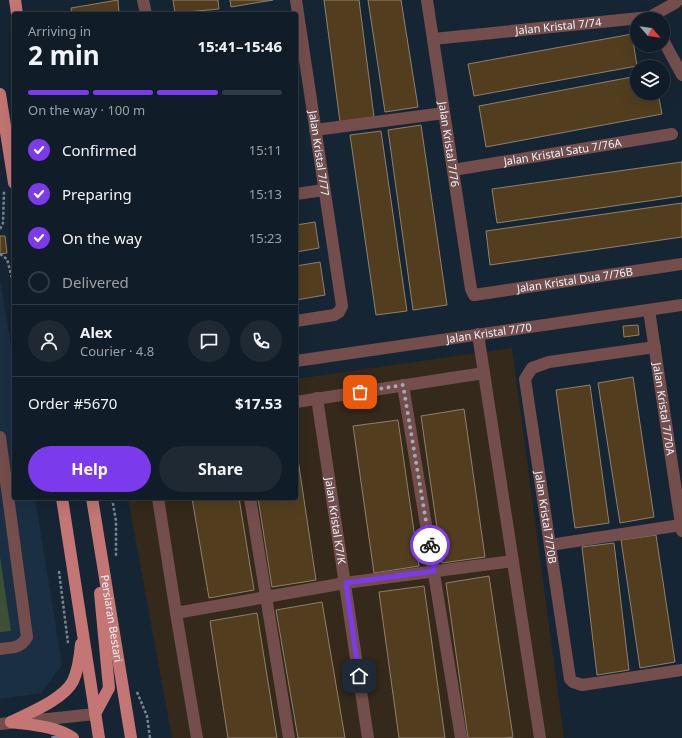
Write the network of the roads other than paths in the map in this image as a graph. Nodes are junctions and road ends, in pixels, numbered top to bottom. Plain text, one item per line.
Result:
1 (15, 0) edge
2 (144, 0) edge
3 (296, 0) edge
4 (427, 0) edge
5 (678, 0) edge
6 (17, 12) edge
7 (146, 12) edge
8 (298, 12) edge
9 (661, 12) edge
10 (298, 14) edge
11 (630, 20) edge
12 (433, 39) junction
13 (670, 52) edge
14 (682, 75) edge
15 (0, 94) edge
16 (444, 113) junction
17 (315, 130) junction
18 (672, 134) dead end
19 (453, 170) junction
20 (9, 184) edge
21 (324, 190) junction
22 (298, 194) edge
23 (682, 264) edge
24 (471, 289) joint
25 (682, 305) edge
26 (649, 310) junction
27 (298, 321) edge
28 (478, 334) junction
29 (655, 347) junction
30 (298, 361) edge
31 (484, 373) junction
32 (403, 385) junction
33 (317, 398) junction
34 (298, 402) edge
35 (0, 437) edge
36 (62, 500) edge
37 (92, 500) edge
38 (158, 500) edge
39 (250, 500) edge
40 (97, 528) junction
41 (682, 528) edge
42 (550, 545) junction
43 (513, 561) junction
44 (434, 571) junction
45 (346, 583) junction
46 (266, 597) junction
47 (176, 612) junction
48 (82, 629) junction
49 (0, 650) edge
50 (682, 670) edge
51 (95, 714) junction
52 (6, 723) edge
53 (73, 738) edge
54 (99, 738) edge
55 (131, 738) edge
56 (198, 738) edge
57 (290, 738) edge
58 (368, 738) edge
59 (461, 738) edge
60 (540, 738) edge

1 - 6 main road
2 - 7 street
3 - 8 street, Jalan Kristal 7/77
4 - 12 street, Jalan Kristal 7/76
5 - 9 street, Jalan Kristal 7/74
10 - 17 street, Jalan Kristal 7/77
11 - 12 street, Jalan Kristal 7/74
12 - 16 street, Jalan Kristal 7/76
13 - 14 street
15 - 20 main road
16 - 17 street
16 - 19 street, Jalan Kristal 7/76
17 - 21 street, Jalan Kristal 7/77
18 - 19 street, Jalan Kristal Satu 7/76A
19 - 24 street, Jalan Kristal 7/76
21 - 22 street
21 - 27 street, Jalan Kristal 7/77
23 - 24 street, Jalan Kristal Dua 7/76B
25 - 26 street, Jalan Kristal 7/70
26 - 28 street, Jalan Kristal 7/70
26 - 29 street, Jalan Kristal 7/70A
28 - 30 street, Jalan Kristal 7/70
28 - 31 street
29 - 41 street, Jalan Kristal 7/70A
29 - 42 street, Jalan Kristal 7/70B
31 - 32 street
31 - 43 street
32 - 33 street
32 - 44 street
33 - 34 street
33 - 45 street, Jalan Kristal K7/K
35 - 49 street
36 - 48 main road
37 - 40 main road, Persiaran Bestari
38 - 47 street
39 - 46 street
40 - 51 main road
40 - 55 main road, Persiaran Bestari
41 - 42 street
42 - 50 street, Jalan Kristal 7/70B
43 - 44 street
43 - 60 street
44 - 45 street
44 - 59 street
45 - 46 street
45 - 58 street, Jalan Kristal K7/K
46 - 47 street
46 - 57 street
47 - 56 street
48 - 51 main road
48 - 52 main road
51 - 52 street
51 - 54 main road
52 - 53 main road

